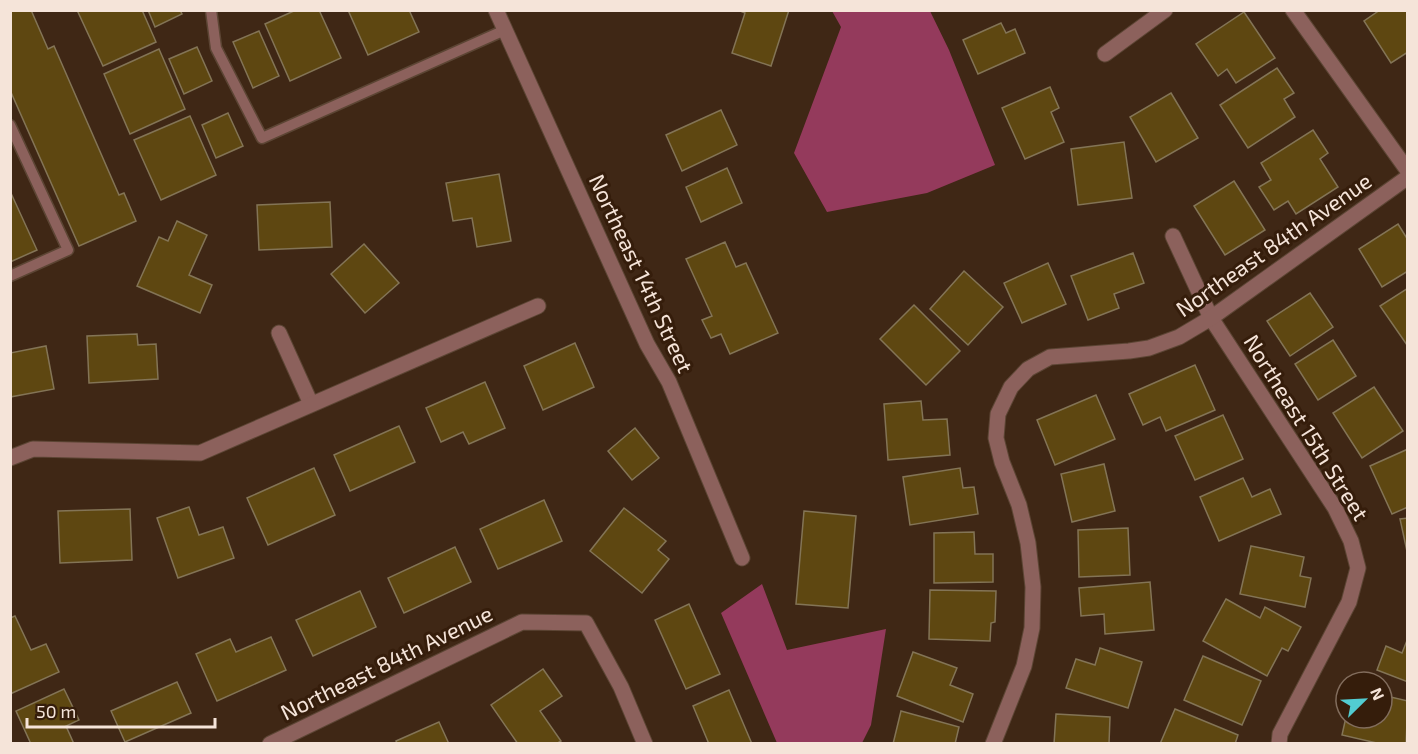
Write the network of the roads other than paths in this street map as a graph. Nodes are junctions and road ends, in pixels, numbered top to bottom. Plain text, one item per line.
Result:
1 (211, 10) edge
2 (496, 10) edge
3 (1165, 10) edge
4 (1293, 10) edge
5 (505, 30) junction
6 (1105, 54) dead end
7 (10, 125) edge
8 (1407, 171) edge
9 (1407, 177) edge
10 (1173, 236) dead end
11 (10, 276) edge
12 (538, 306) dead end
13 (1211, 318) junction
14 (279, 333) dead end
15 (311, 404) junction
16 (10, 458) edge
17 (742, 558) dead end
18 (300, 737) edge
19 (270, 744) edge
20 (645, 744) edge
21 (993, 744) edge
22 (1279, 744) edge

1 - 5 lane
2 - 5 street, Northeast 14th Street
3 - 6 street
4 - 8 street
5 - 17 street, Northeast 14th Street
7 - 11 lane
9 - 13 street, Northeast 84th Avenue
10 - 13 street, Northeast 15th Street
12 - 15 street
13 - 21 street, Northeast 84th Avenue
13 - 22 street, Northeast 15th Street
14 - 15 street
15 - 16 street
18 - 19 street, Northeast 84th Avenue
18 - 20 street, Northeast 84th Avenue

